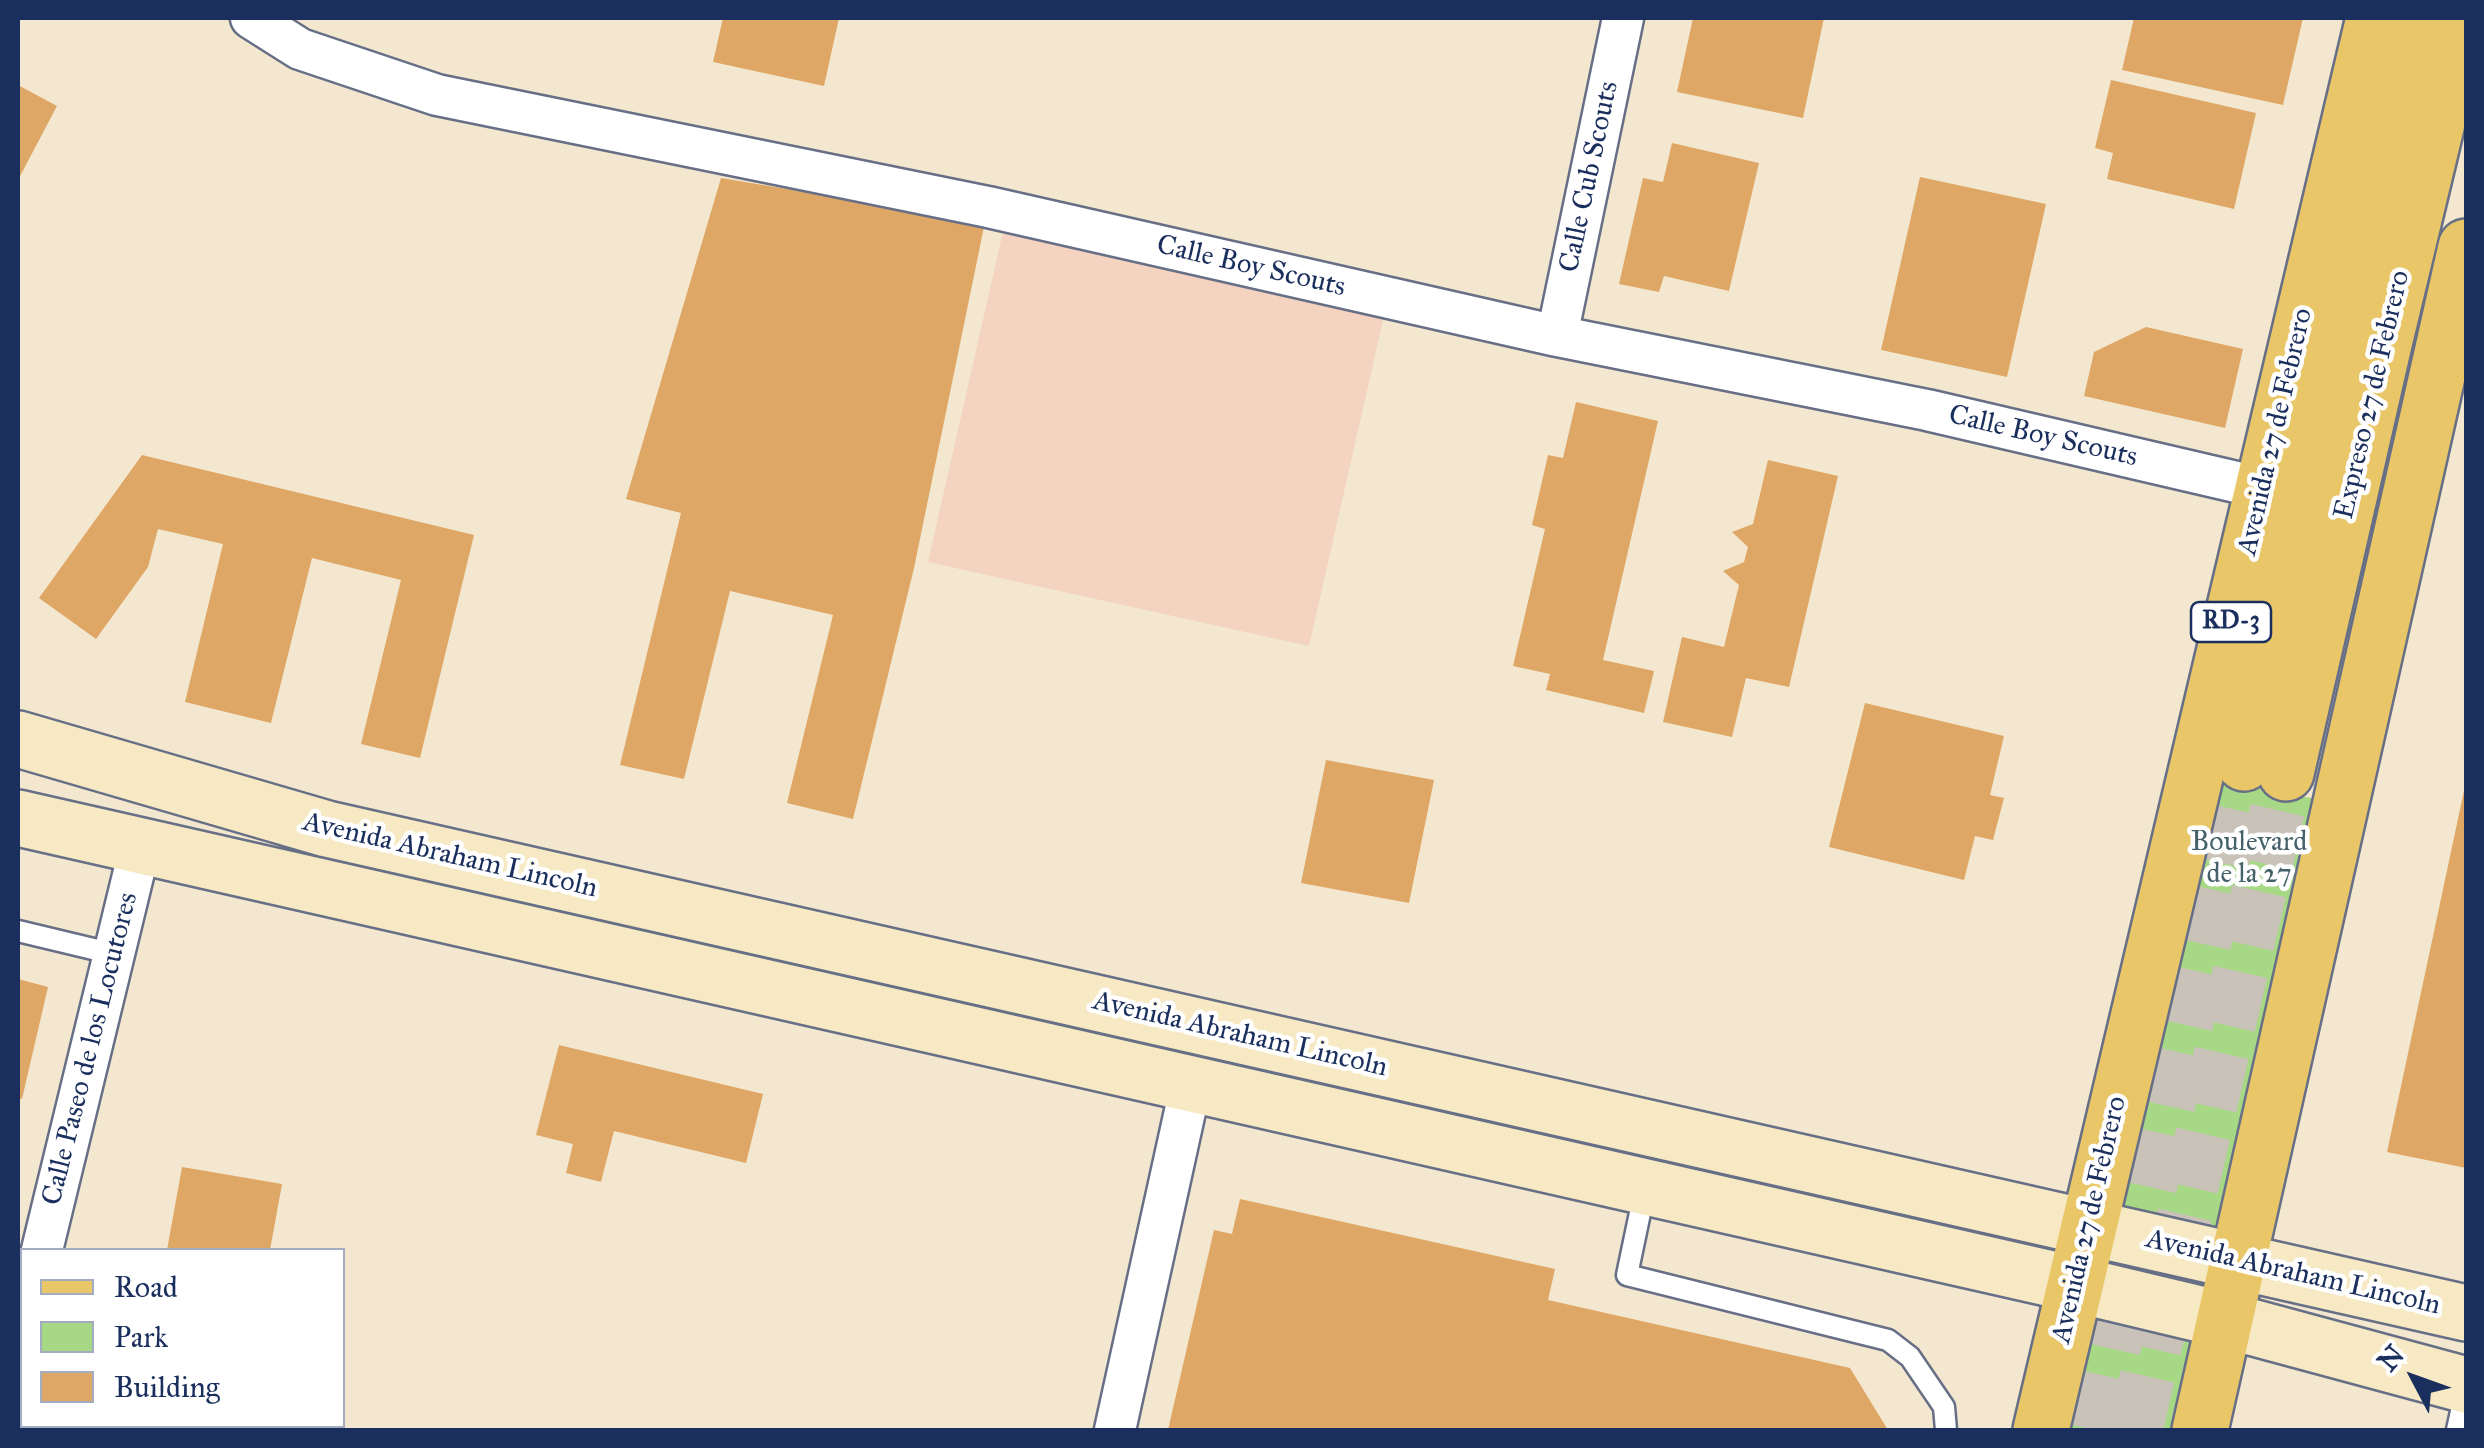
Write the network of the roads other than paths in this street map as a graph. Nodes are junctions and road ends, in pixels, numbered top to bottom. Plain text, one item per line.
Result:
1 (252, 18) edge
2 (1624, 18) edge
3 (2374, 18) edge
4 (2420, 18) edge
5 (2462, 18) edge
6 (2466, 247) edge
7 (1558, 336) junction
8 (2262, 488) junction
9 (22, 736) edge
10 (18, 818) edge
11 (140, 847) junction
12 (18, 931) edge
13 (114, 954) junction
14 (1191, 1084) junction
15 (1645, 1187) junction
16 (2089, 1226) junction
17 (42, 1248) edge
18 (2239, 1261) junction
19 (2074, 1284) junction
20 (2466, 1313) edge
21 (2225, 1320) junction
22 (2466, 1387) edge
23 (1115, 1430) edge
24 (1946, 1430) edge
25 (2041, 1430) edge
26 (2200, 1430) edge
27 (2457, 1430) edge

1 - 7 street, Calle Boy Scouts
2 - 7 street, Calle Cub Scouts
3 - 8 main road, Avenida 27 de Febrero / RD-3
4 - 5 main road, Expreso 27 de Febrero / RD-3
6 - 18 main road
7 - 8 street, Calle Boy Scouts
8 - 16 main road, Avenida 27 de Febrero / RD-3
9 - 16 main road, Avenida Abraham Lincoln
10 - 11 main road
11 - 13 street, Calle Paseo de los Locutores
11 - 14 main road
12 - 13 lane
13 - 17 street, Calle Paseo de los Locutores
14 - 15 main road
14 - 23 street
15 - 19 main road
15 - 24 lane
16 - 18 main road, Avenida Abraham Lincoln
16 - 19 main road, Avenida 27 de Febrero / RD-3
18 - 20 main road, Avenida Abraham Lincoln
18 - 21 main road
19 - 21 main road
19 - 25 main road, Avenida 27 de Febrero / RD-3
21 - 22 main road
21 - 26 main road
22 - 27 lane

